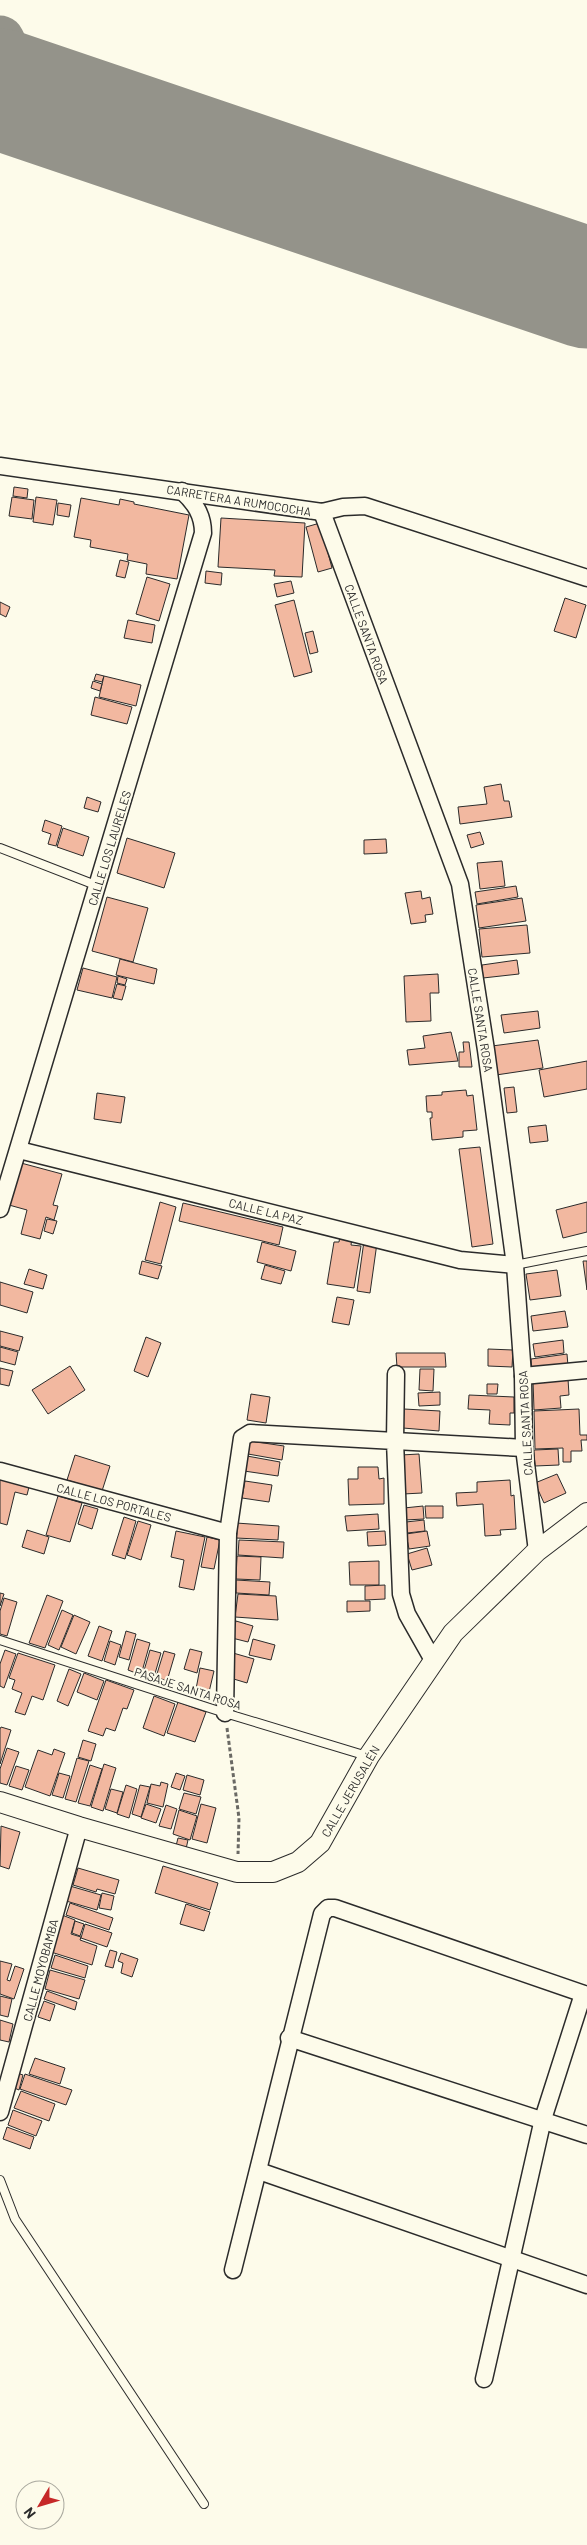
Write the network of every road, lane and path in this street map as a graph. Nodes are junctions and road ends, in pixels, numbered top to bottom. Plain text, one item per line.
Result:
1 (0, 466) edge
2 (182, 491) junction
3 (322, 512) junction
4 (587, 578) edge
5 (0, 848) edge
6 (98, 886) junction
7 (19, 1150) junction
8 (0, 1209) edge
9 (587, 1251) edge
10 (515, 1265) junction
11 (587, 1370) edge
12 (396, 1374) dead end
13 (523, 1376) junction
14 (394, 1441) junction
15 (524, 1448) junction
16 (0, 1471) edge
17 (587, 1513) edge
18 (228, 1533) junction
19 (537, 1551) junction
20 (0, 1640) edge
21 (433, 1660) junction
22 (225, 1713) junction
23 (369, 1756) junction
24 (0, 1802) edge
25 (79, 1827) junction
26 (237, 1872) junction
27 (586, 1994) edge
28 (290, 2038) junction
29 (0, 2112) edge
30 (0, 2116) edge
31 (543, 2119) junction
32 (587, 2135) edge
33 (258, 2170) junction
34 (0, 2180) edge
35 (511, 2258) junction
36 (233, 2270) dead end
37 (587, 2285) edge
38 (484, 2379) dead end
39 (204, 2504) dead end

1 - 2 street, CARRETERA A RUMOCOCHA
2 - 3 street, CARRETERA A RUMOCOCHA
2 - 6 street, CALLE LOS LAURELES
3 - 4 street, CARRETERA A RUMOCOCHA
3 - 10 street, CALLE SANTA ROSA
5 - 6 lane
6 - 7 street, CALLE LOS LAURELES
7 - 8 street, CALLE LOS LAURELES
7 - 10 street, CALLE LA PAZ
9 - 10 lane
10 - 13 street, CALLE SANTA ROSA
11 - 13 street
12 - 14 street
13 - 15 street, CALLE SANTA ROSA
14 - 15 street
14 - 18 street
14 - 21 street
15 - 19 street, CALLE SANTA ROSA
16 - 18 street, CALLE LOS PORTALES
17 - 19 street, CALLE JERUSALÉN
18 - 22 street
19 - 21 street, CALLE JERUSALÉN
20 - 22 lane, PASAJE SANTA ROSA
21 - 23 street, CALLE JERUSALÉN
22 - 23 lane, PASAJE SANTA ROSA
22 - 26 path
23 - 26 street, CALLE JERUSALÉN
24 - 25 street, CALLE JERUSALÉN
25 - 26 street, CALLE JERUSALÉN
25 - 29 street, CALLE MOYOBAMBA
27 - 28 street
27 - 31 street
28 - 31 street
28 - 33 street
29 - 30 lane
31 - 32 street
31 - 35 street
33 - 35 street
33 - 36 street
34 - 39 lane
35 - 37 street
35 - 38 street

